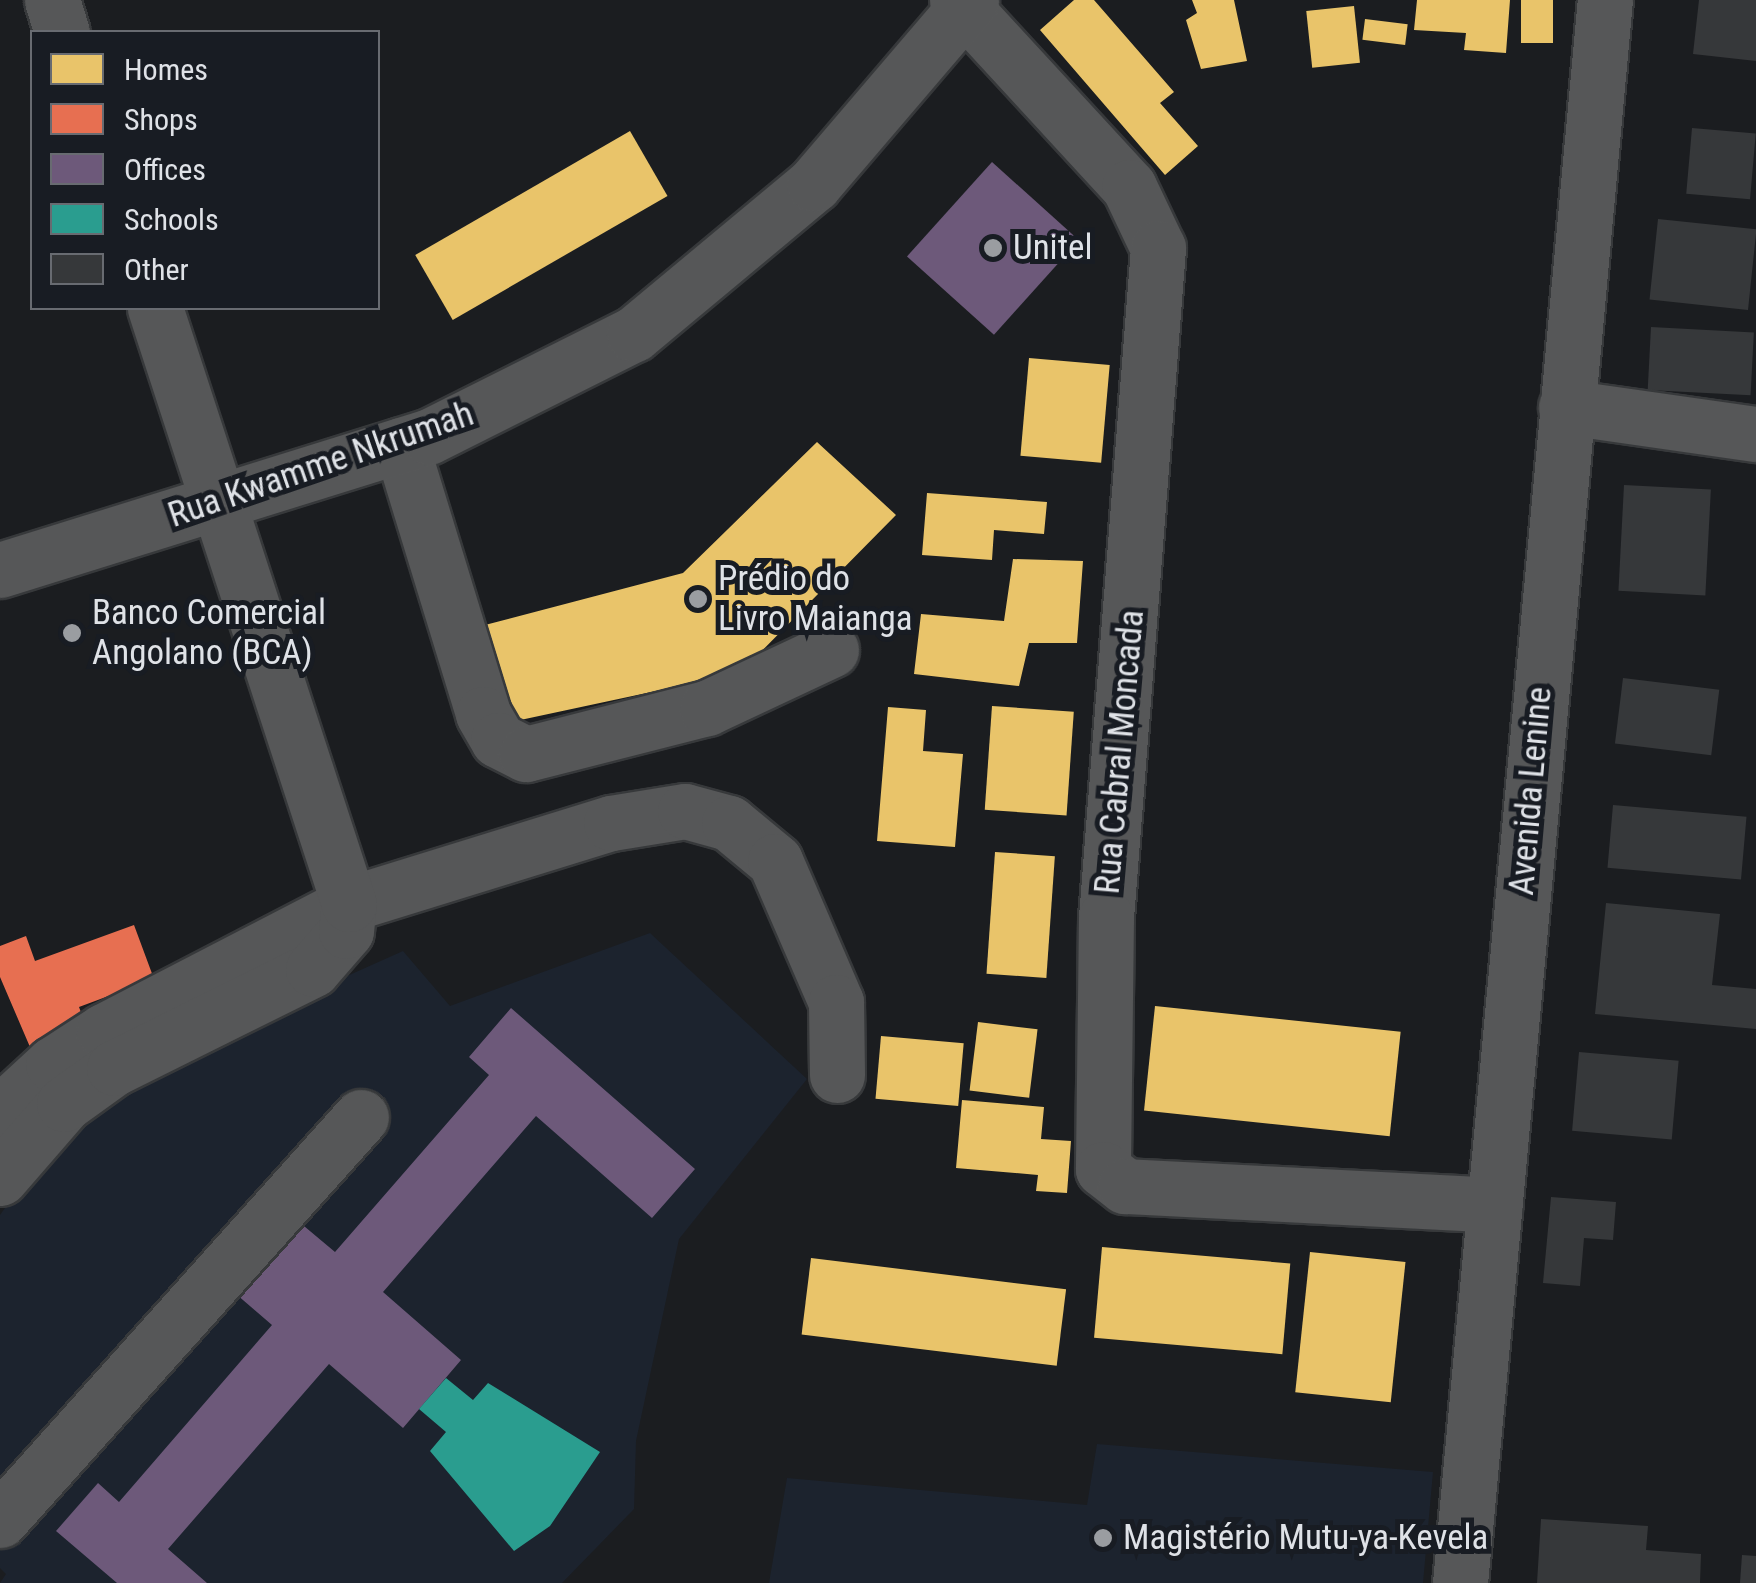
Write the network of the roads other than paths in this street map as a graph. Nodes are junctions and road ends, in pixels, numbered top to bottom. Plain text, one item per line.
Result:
1 (52, 0) edge
2 (1605, 0) edge
3 (963, 3) edge
4 (61, 30) edge
5 (156, 310) edge
6 (1566, 407) junction
7 (1756, 434) edge
8 (401, 445) junction
9 (219, 500) junction
10 (0, 570) edge
11 (831, 650) dead end
12 (349, 904) junction
13 (837, 1075) dead end
14 (0, 1113) edge
15 (361, 1117) dead end
16 (0, 1178) edge
17 (1495, 1205) junction
18 (0, 1520) edge
19 (1460, 1583) edge

1 - 4 street
2 - 6 street, Avenida Lenine
3 - 8 street, Rua Kwamme Nkrumah
3 - 17 street, Rua Cabral Moncada
5 - 9 street
6 - 7 street
6 - 17 street, Avenida Lenine
8 - 9 street, Rua Kwamme Nkrumah
8 - 11 street
9 - 10 street, Rua Kwamme Nkrumah
9 - 12 street
12 - 13 street
12 - 14 street
12 - 16 street
15 - 18 street
17 - 19 street, Avenida Lenine

